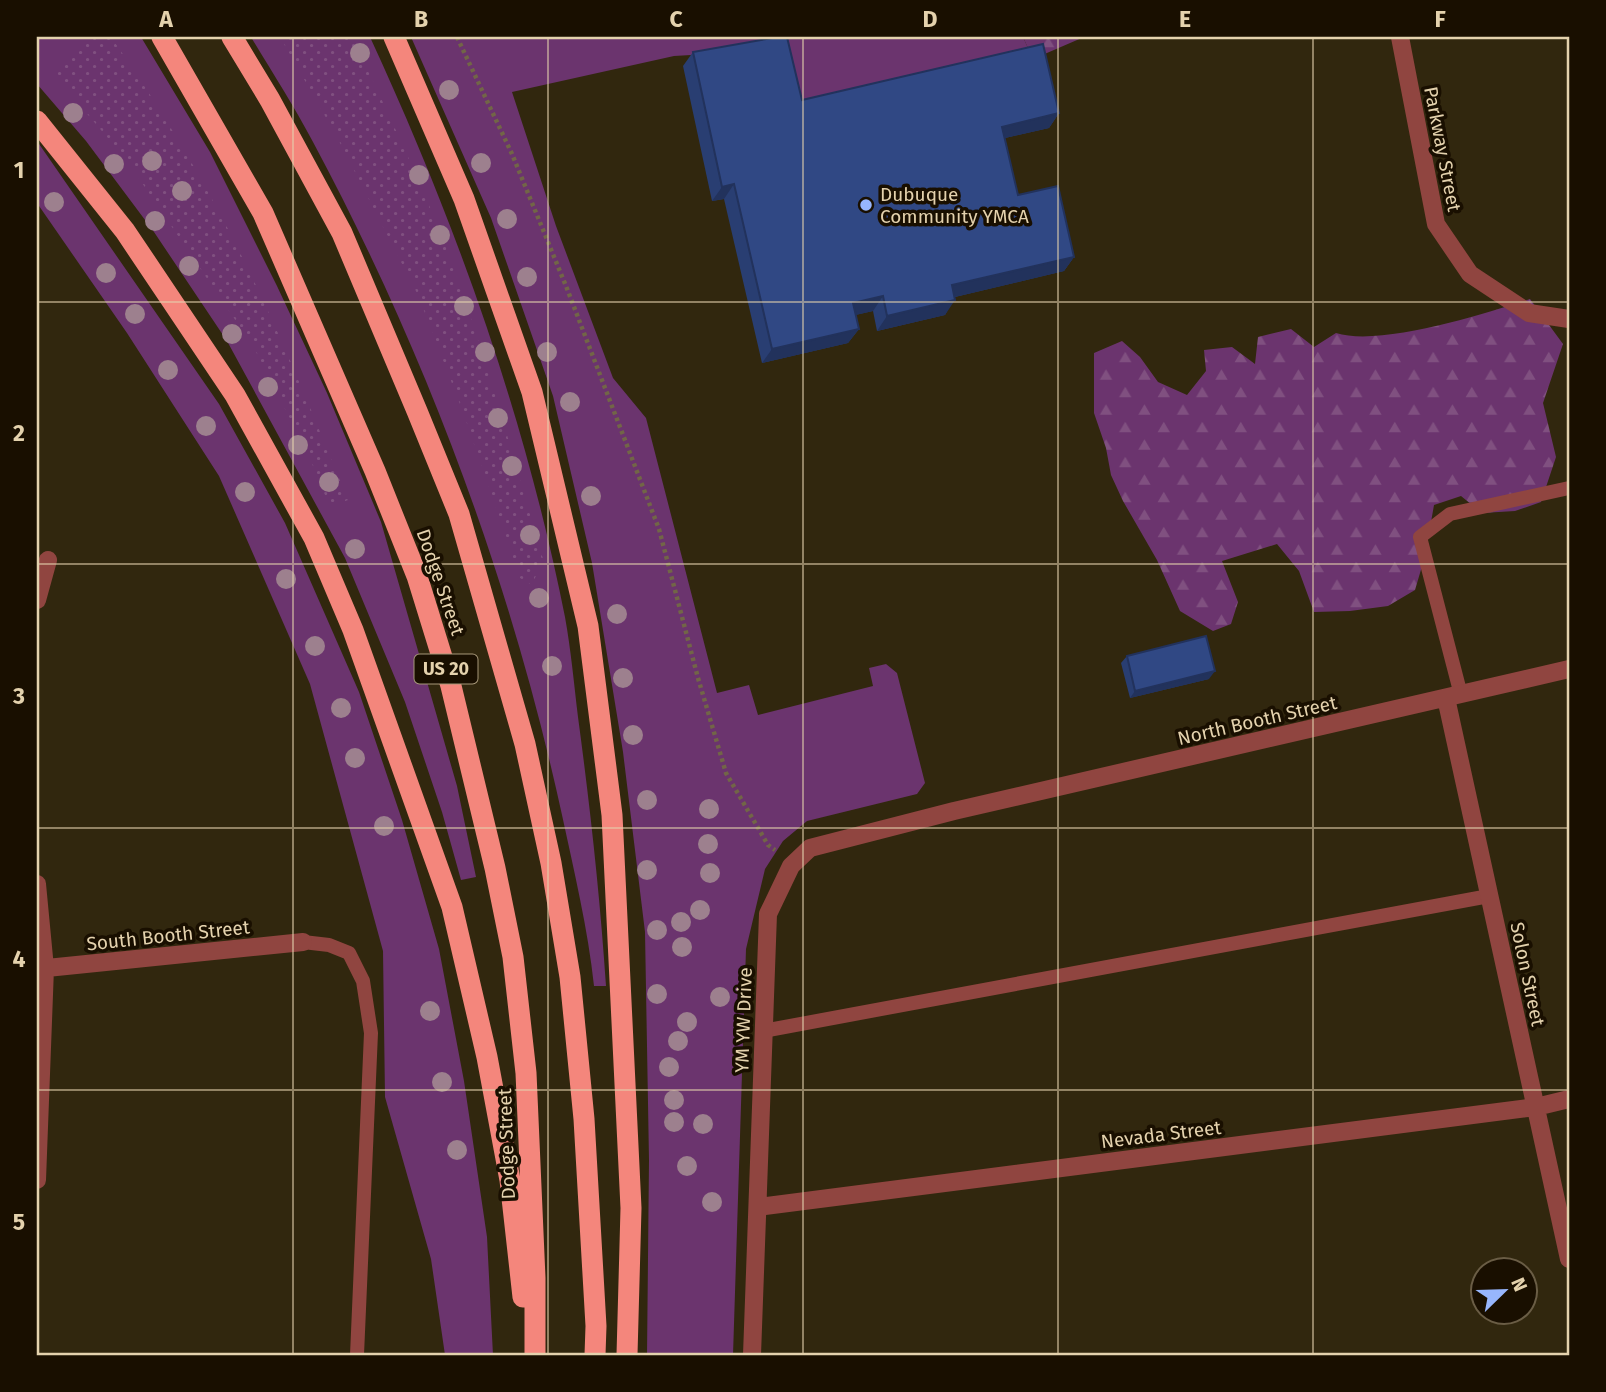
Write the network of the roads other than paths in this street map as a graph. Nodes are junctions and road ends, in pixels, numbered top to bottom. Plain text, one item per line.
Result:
1 (162, 37) edge
2 (232, 37) edge
3 (394, 37) edge
4 (1399, 37) edge
5 (37, 121) edge
6 (1569, 320) edge
7 (1569, 488) edge
8 (48, 560) dead end
9 (37, 600) edge
10 (1569, 669) edge
11 (1454, 696) junction
12 (954, 811) joint
13 (37, 884) edge
14 (1489, 896) junction
15 (303, 942) joint
16 (41, 969) edge
17 (763, 1031) junction
18 (1569, 1099) edge
19 (1536, 1107) junction
20 (37, 1180) edge
21 (758, 1207) junction
22 (1569, 1259) edge
23 (357, 1355) edge
24 (529, 1355) edge
25 (535, 1355) edge
26 (595, 1355) edge
27 (627, 1355) edge
28 (752, 1355) edge

1 - 25 highway, Dodge Street / US 20
2 - 26 highway, Dodge Street / US 20
3 - 27 highway
4 - 6 street, Parkway Street
5 - 24 highway
7 - 11 lane
8 - 9 street
10 - 11 street, North Booth Street
11 - 12 street, North Booth Street
11 - 14 street, Solon Street
12 - 17 street, YM YW Drive
13 - 16 street
14 - 17 lane
14 - 19 street, Solon Street
15 - 16 street, South Booth Street
15 - 23 lane
16 - 20 street
17 - 21 street, YM YW Drive
18 - 19 street, Nevada Street
19 - 21 street, Nevada Street
19 - 22 street, Solon Street
21 - 28 street, YM YW Drive

